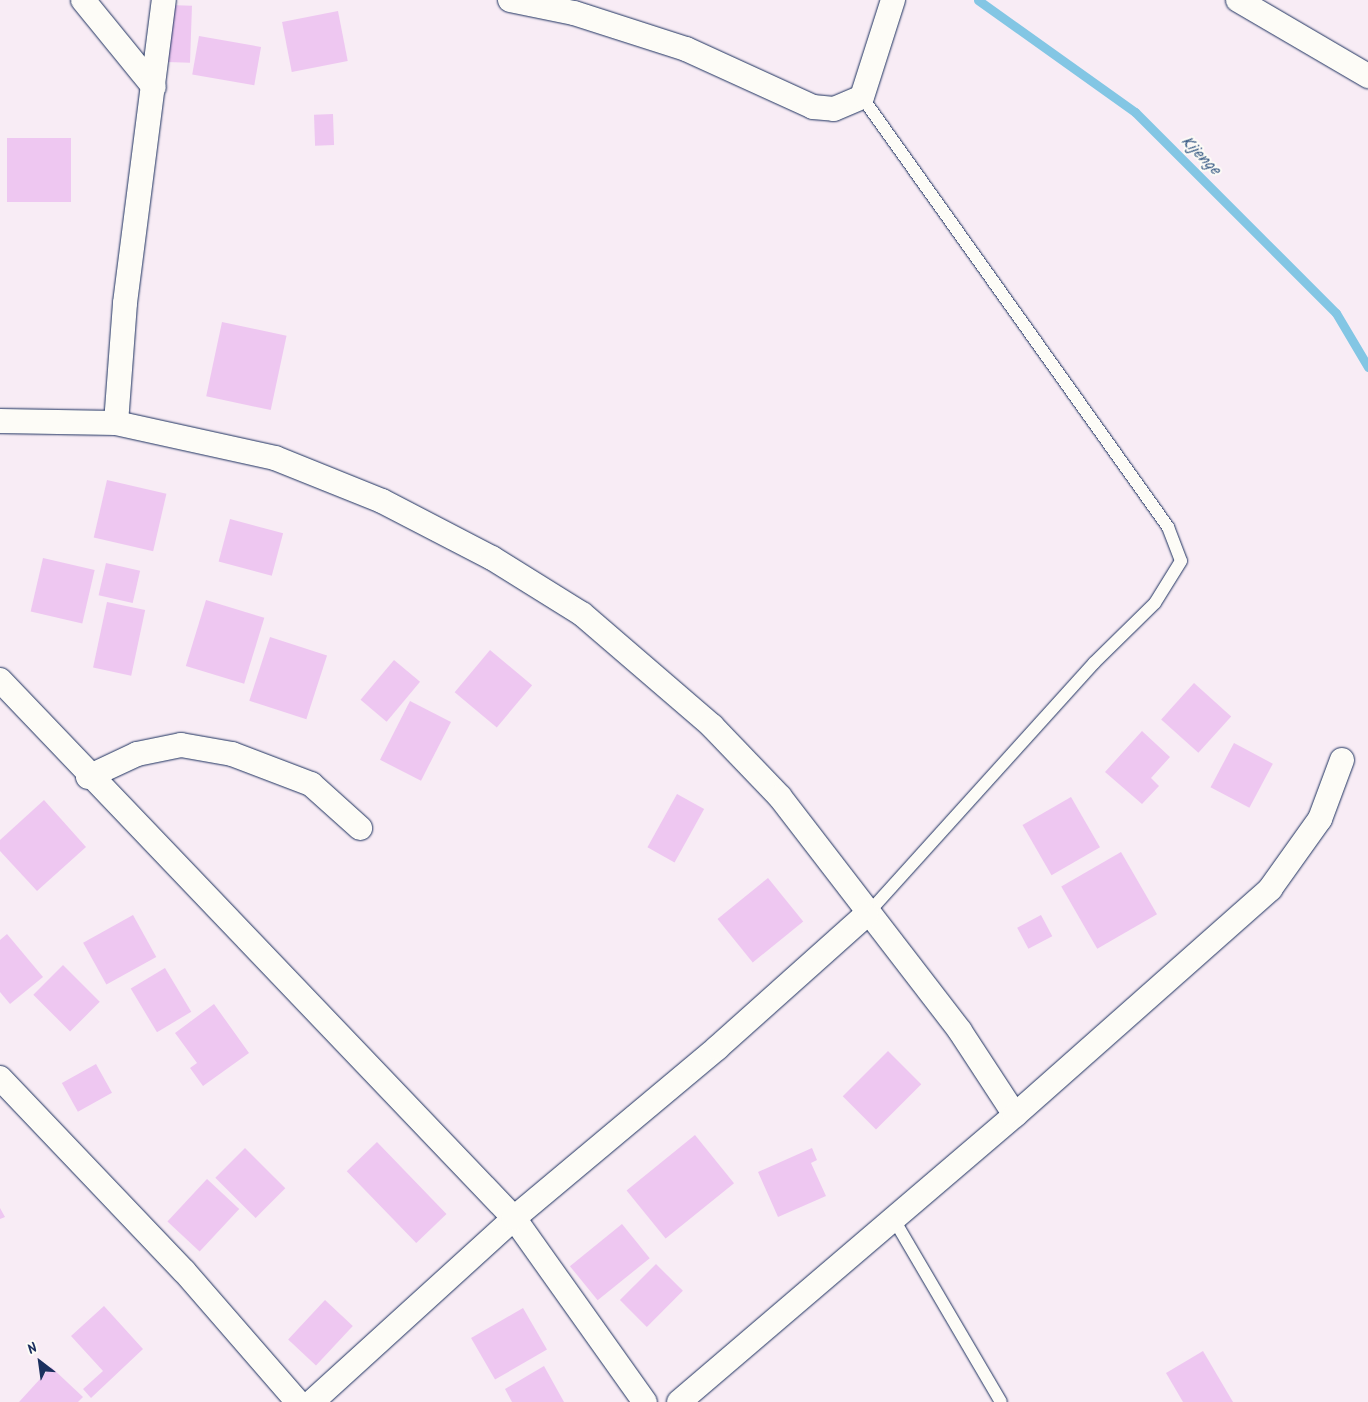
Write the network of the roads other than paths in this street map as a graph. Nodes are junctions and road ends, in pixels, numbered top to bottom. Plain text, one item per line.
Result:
1 (84, 0) edge
2 (164, 0) edge
3 (510, 0) edge
4 (893, 0) edge
5 (1238, 0) edge
6 (1368, 76) edge
7 (154, 87) junction
8 (862, 97) junction
9 (0, 421) edge
10 (116, 423) junction
11 (0, 680) edge
12 (1342, 760) dead end
13 (88, 777) junction
14 (360, 828) dead end
15 (866, 914) junction
16 (0, 1078) edge
17 (1015, 1115) junction
18 (514, 1218) junction
19 (893, 1218) junction
20 (298, 1402) edge
21 (312, 1402) edge
22 (645, 1402) edge
23 (679, 1402) edge
24 (1001, 1402) edge

1 - 7 street
2 - 7 street
3 - 8 street
4 - 8 street
5 - 6 street
7 - 10 street
8 - 15 lane
9 - 10 street
10 - 15 street
11 - 13 street
12 - 17 street
13 - 14 street
13 - 18 street
15 - 17 street
15 - 18 street
16 - 20 street
17 - 19 street
18 - 21 street
18 - 22 street
19 - 23 street
19 - 24 lane

